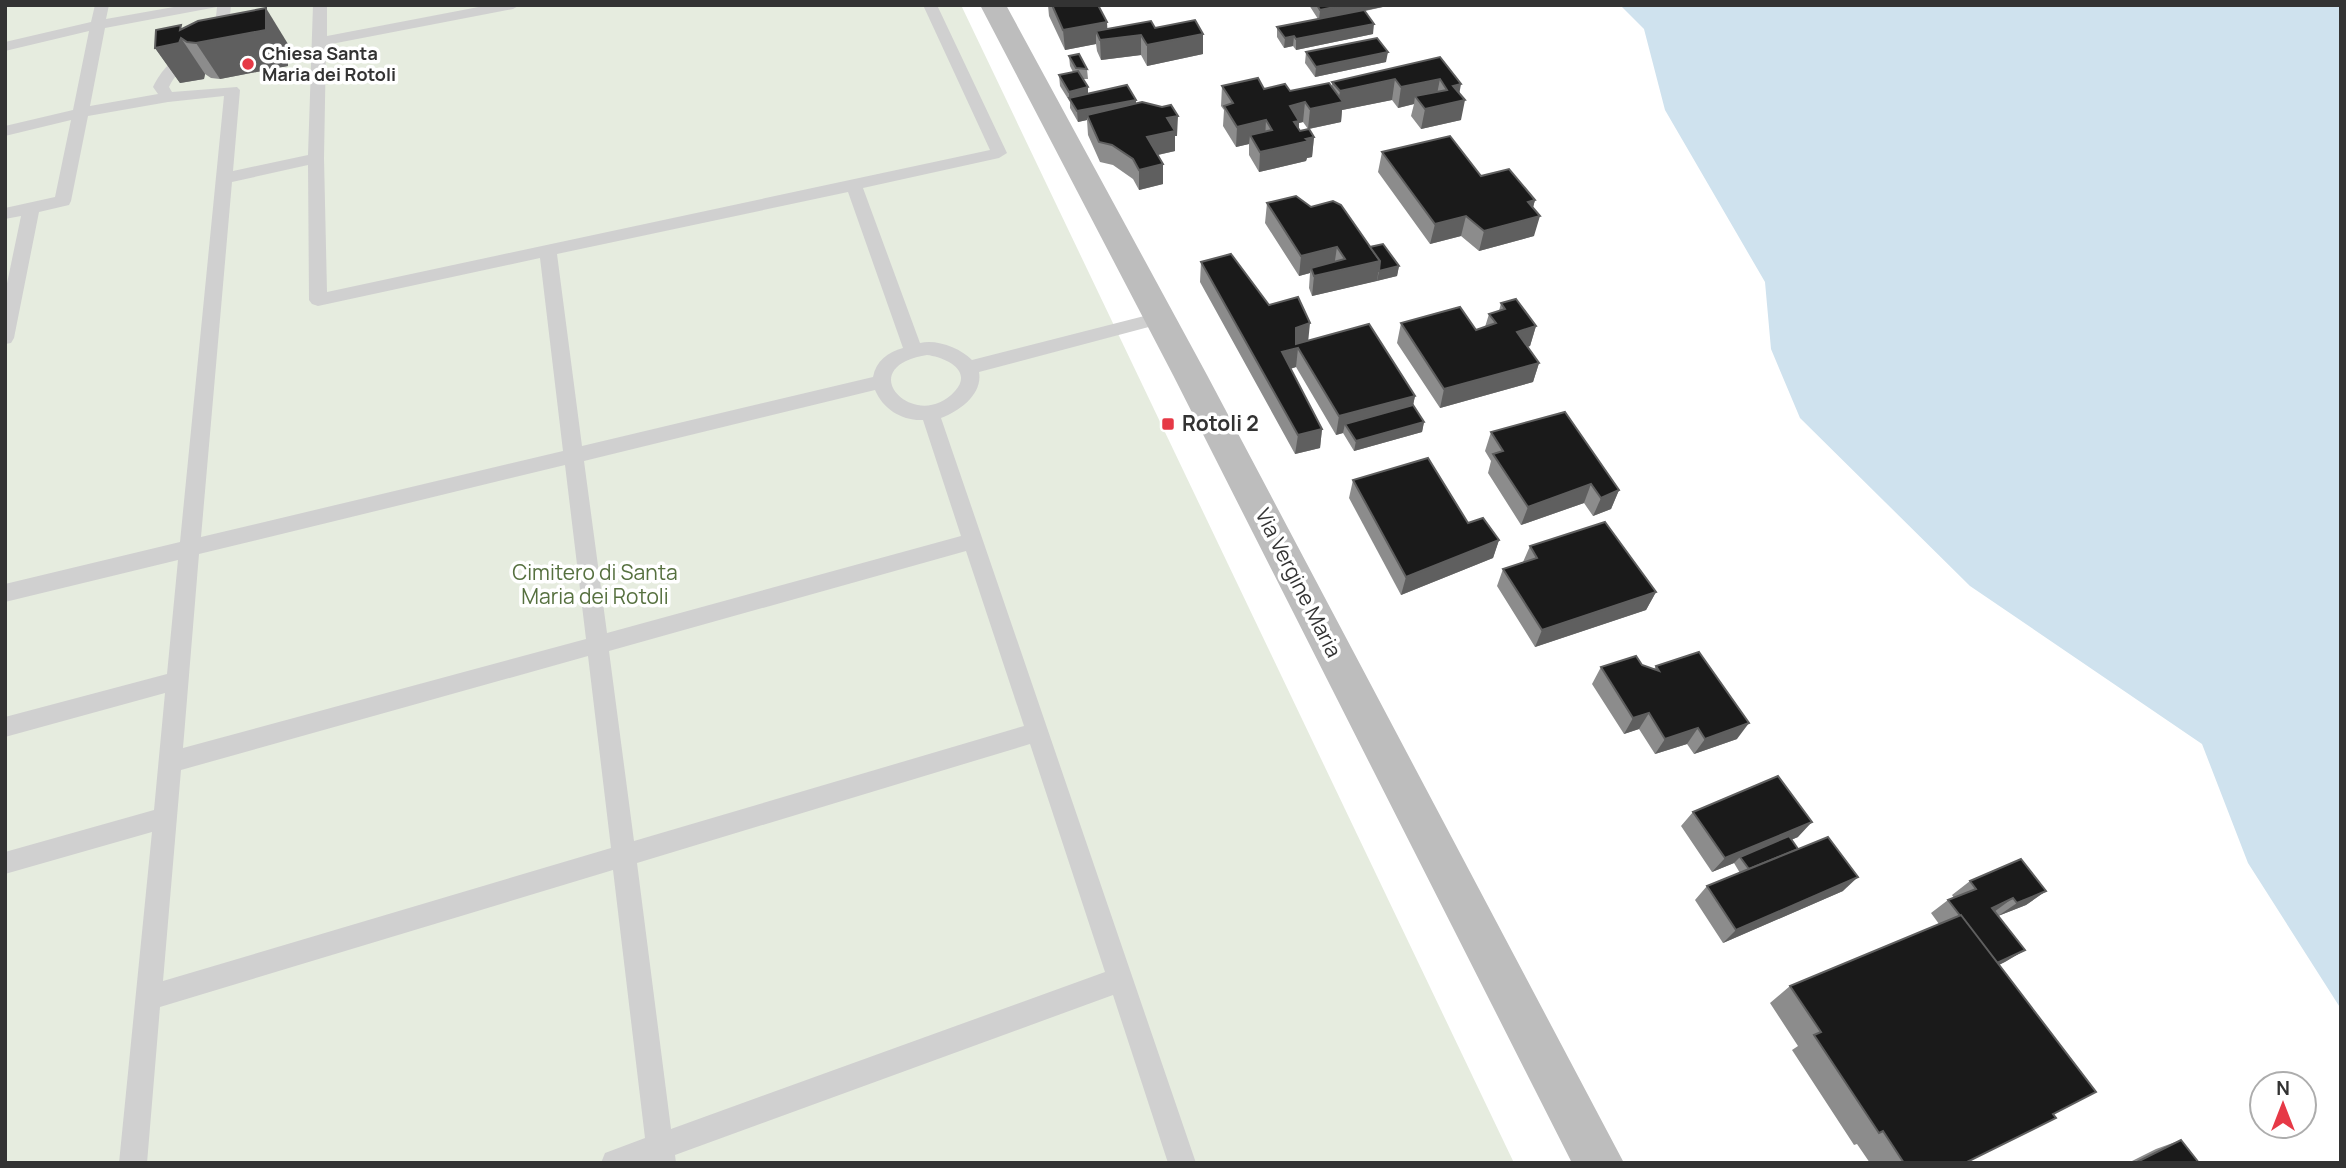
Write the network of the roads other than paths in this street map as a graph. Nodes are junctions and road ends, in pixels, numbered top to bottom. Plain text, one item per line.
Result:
1 (102, 5) edge
2 (211, 5) edge
3 (224, 5) edge
4 (320, 5) edge
5 (513, 5) edge
6 (930, 5) edge
7 (993, 5) edge
8 (98, 25) junction
9 (319, 42) junction
10 (5, 47) edge
11 (169, 97) junction
12 (80, 113) junction
13 (5, 131) edge
14 (316, 158) junction
15 (224, 178) junction
16 (853, 186) junction
17 (31, 208) junction
18 (5, 214) edge
19 (548, 251) junction
20 (1160, 318) junction
21 (5, 338) edge
22 (913, 350) junction
23 (968, 368) junction
24 (880, 382) junction
25 (930, 412) junction
26 (572, 456) junction
27 (973, 541) junction
28 (191, 547) junction
29 (5, 593) edge
30 (596, 645) junction
31 (179, 680) junction
32 (5, 727) edge
33 (1038, 732) junction
34 (171, 762) junction
35 (166, 817) junction
36 (623, 856) junction
37 (5, 863) edge
38 (1121, 979) junction
39 (149, 998) junction
40 (661, 1155) edge
41 (133, 1163) edge
42 (615, 1163) edge
43 (1182, 1163) edge
44 (1599, 1163) edge

1 - 8 lane
2 - 8 lane
3 - 11 lane
4 - 9 lane
5 - 9 lane
6 - 16 lane
7 - 20 main road, Via Vergine Maria
8 - 10 lane
8 - 12 lane
9 - 14 lane
11 - 12 lane
11 - 15 lane
12 - 13 lane
12 - 17 lane
14 - 15 lane
14 - 19 lane
15 - 28 lane
16 - 19 lane
16 - 22 lane
17 - 18 lane
17 - 21 lane
19 - 26 lane
20 - 23 lane
20 - 44 main road, Via Vergine Maria
22 - 23 lane
22 - 24 lane
23 - 25 lane
24 - 25 lane
24 - 26 lane
25 - 27 lane
26 - 28 lane
26 - 30 lane
27 - 30 lane
27 - 33 lane
28 - 29 lane
28 - 31 lane
30 - 34 lane
30 - 36 lane
31 - 32 lane
31 - 34 lane
33 - 36 lane
33 - 38 lane
34 - 35 lane
35 - 37 lane
35 - 39 lane
36 - 39 lane
36 - 40 lane
38 - 40 lane
38 - 43 lane
39 - 41 lane
40 - 42 lane

